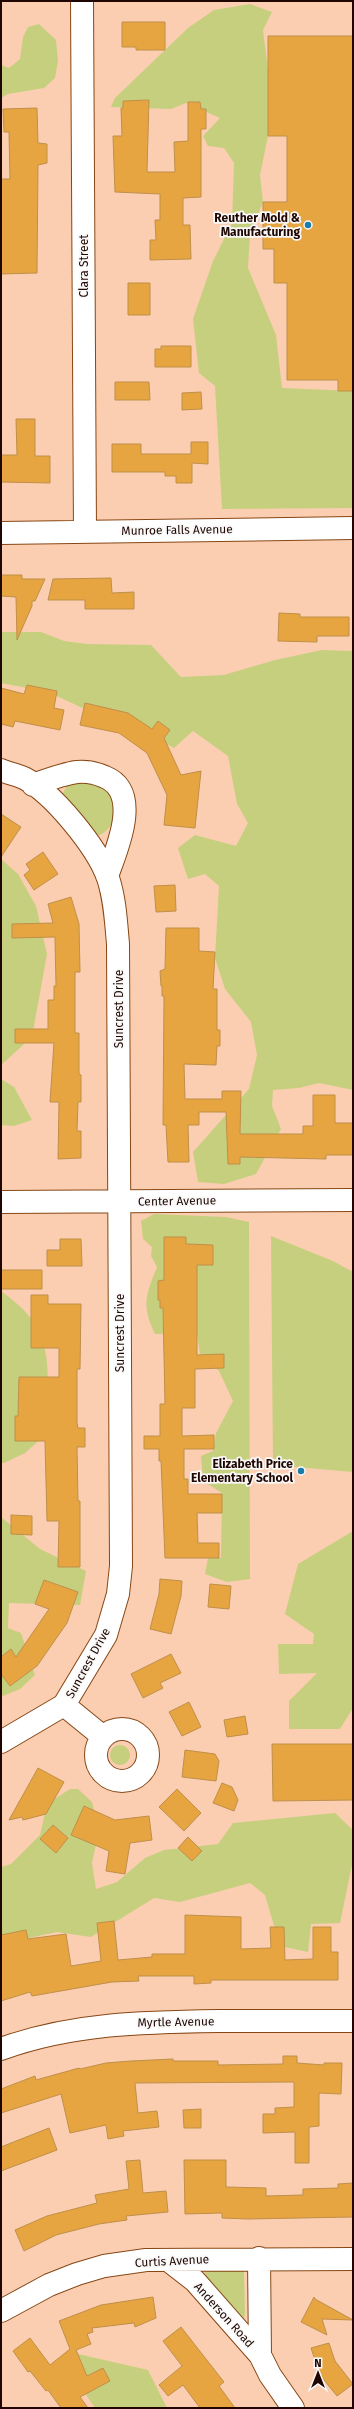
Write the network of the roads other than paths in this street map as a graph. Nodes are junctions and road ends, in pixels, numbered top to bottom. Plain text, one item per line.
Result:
1 (82, 1) edge
2 (353, 528) edge
3 (85, 532) junction
4 (1, 533) edge
5 (1, 770) edge
6 (33, 785) junction
7 (107, 876) junction
8 (353, 1200) edge
9 (1, 1202) edge
10 (120, 1202) junction
11 (64, 1705) junction
12 (102, 1736) dead end
13 (1, 1742) edge
14 (353, 2020) edge
15 (1, 2049) edge
16 (259, 2258) junction
17 (353, 2259) edge
18 (168, 2260) junction
19 (1, 2311) edge
20 (260, 2355) junction
21 (293, 2408) edge

1 - 3 street, Clara Street
2 - 3 street, Munroe Falls Avenue
3 - 4 street, Munroe Falls Avenue
5 - 6 street, Suncrest Drive
6 - 7 street, Suncrest Drive
6 - 7 street
7 - 10 street, Suncrest Drive
8 - 10 street, Center Avenue
9 - 10 street, Center Avenue
10 - 11 street, Suncrest Drive
11 - 12 street
11 - 13 street, Suncrest Drive
14 - 15 street, Myrtle Avenue
16 - 17 street, Curtis Avenue
16 - 18 street, Curtis Avenue
16 - 20 street, Anderson Road
18 - 19 street, Curtis Avenue
18 - 20 street, Anderson Road
20 - 21 street, Anderson Road

